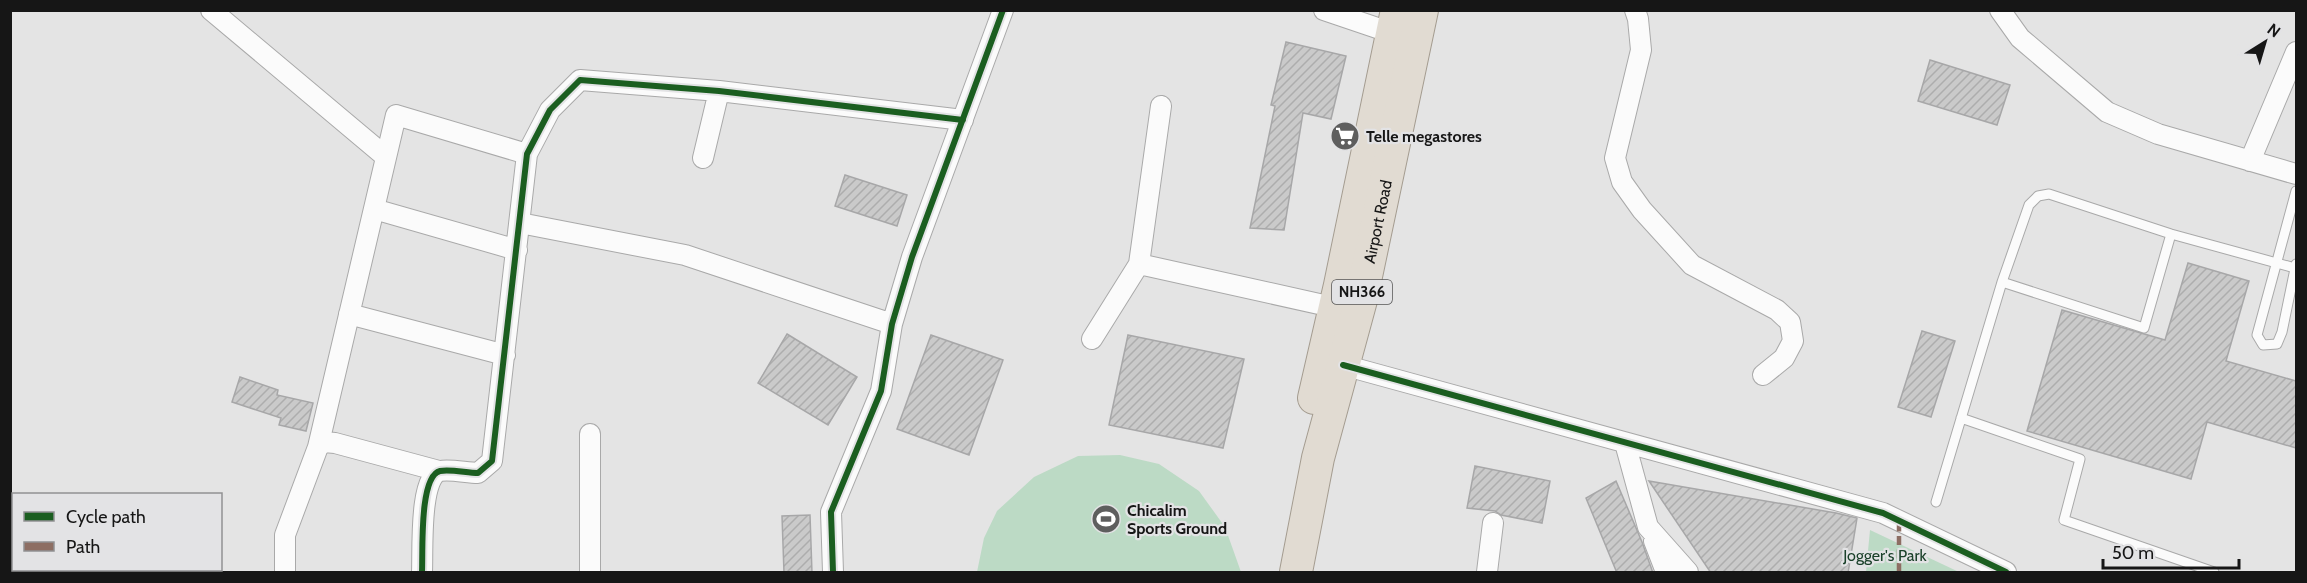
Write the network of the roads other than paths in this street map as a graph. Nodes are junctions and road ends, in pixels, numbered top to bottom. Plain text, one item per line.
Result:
1 (211, 10) edge
2 (1003, 10) edge
3 (1324, 10) edge
4 (1422, 10) edge
5 (1635, 10) edge
6 (2000, 10) edge
7 (1395, 22) edge
8 (2296, 52) edge
9 (719, 91) junction
10 (1161, 106) dead end
11 (963, 120) junction
12 (527, 154) junction
13 (386, 157) junction
14 (703, 158) dead end
15 (2250, 161) junction
16 (2296, 174) edge
17 (2296, 190) edge
18 (374, 209) junction
19 (520, 223) junction
20 (2171, 234) junction
21 (518, 250) junction
22 (2277, 263) junction
23 (1139, 264) junction
24 (2296, 266) edge
25 (2002, 282) junction
26 (1346, 310) junction
27 (349, 314) junction
28 (892, 324) junction
29 (1092, 339) dead end
30 (505, 355) junction
31 (1342, 365) junction
32 (1763, 375) dead end
33 (1961, 418) junction
34 (590, 434) dead end
35 (1625, 443) junction
36 (318, 447) junction
37 (439, 471) junction
38 (1936, 502) dead end
39 (1493, 523) dead end
40 (1648, 527) junction
41 (285, 573) edge
42 (422, 573) edge
43 (590, 573) edge
44 (833, 573) edge
45 (1278, 573) edge
46 (1296, 573) edge
47 (1487, 573) edge
48 (1666, 573) edge
49 (1688, 573) edge
50 (2006, 573) edge
51 (2214, 573) edge

1 - 13 street
2 - 11 street
3 - 7 street
4 - 26 highway, Airport Road / NH366
5 - 32 street
6 - 15 street
7 - 26 highway, Airport Road / NH366
8 - 15 street
9 - 11 street
9 - 12 street
9 - 14 street
10 - 23 street
11 - 28 street
12 - 13 street
12 - 19 street
13 - 18 street
15 - 16 street
17 - 22 lane
18 - 21 street
18 - 27 street
19 - 21 street
19 - 28 street
20 - 22 lane
20 - 25 lane
20 - 25 lane
21 - 30 street
22 - 24 lane
22 - 24 lane
23 - 26 street
23 - 29 street
25 - 33 lane
26 - 31 highway, Airport Road / NH366
26 - 45 highway, Airport Road / NH366
27 - 30 street
27 - 36 street
28 - 44 street
30 - 37 street
31 - 35 street
31 - 46 highway, Airport Road / NH366
33 - 38 lane
33 - 51 lane
34 - 43 street
35 - 40 street
35 - 50 street
36 - 37 street
36 - 41 street
37 - 42 street
39 - 47 street
40 - 48 street
40 - 49 street

